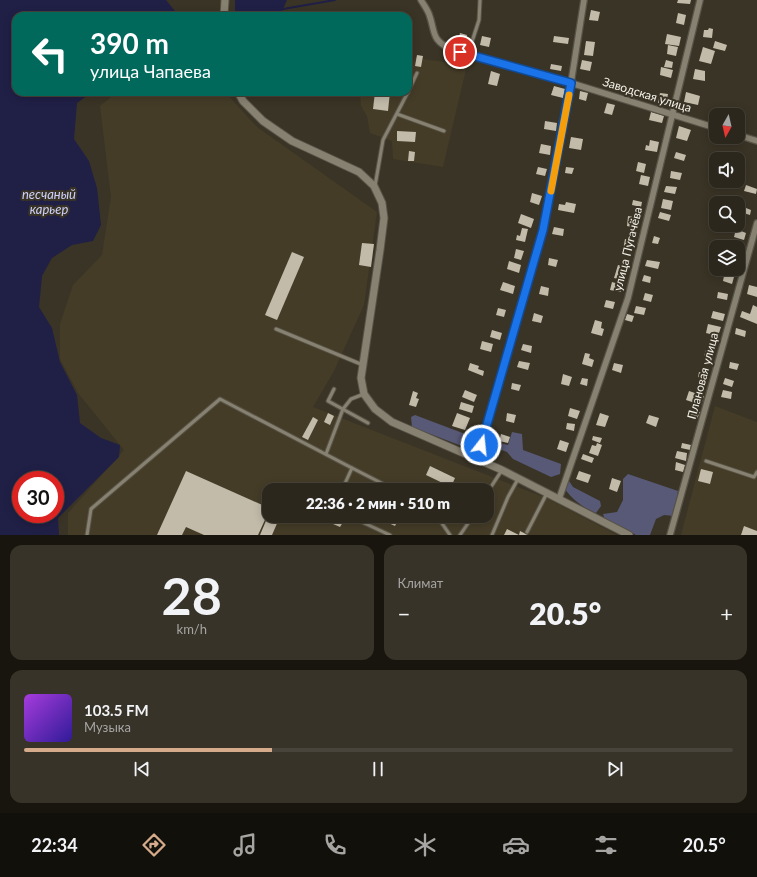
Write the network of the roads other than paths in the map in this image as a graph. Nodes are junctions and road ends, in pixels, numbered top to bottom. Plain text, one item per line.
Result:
1 (225, 0) edge
2 (421, 0) edge
3 (480, 0) edge
4 (584, 0) edge
5 (700, 0) edge
6 (224, 12) edge
7 (468, 54) junction
8 (417, 73) dead end
9 (571, 83) junction
10 (412, 84) edge
11 (240, 96) edge
12 (406, 96) edge
13 (397, 114) junction
14 (673, 115) junction
15 (709, 126) edge
16 (444, 131) dead end
17 (745, 137) edge
18 (757, 141) edge
19 (374, 186) junction
20 (757, 223) edge
21 (276, 329) dead end
22 (363, 365) junction
23 (334, 389) dead end
24 (364, 394) junction
25 (342, 409) junction
26 (368, 423) dead end
27 (326, 454) junction
28 (477, 460) junction
29 (706, 462) dead end
30 (352, 468) junction
31 (502, 470) junction
32 (757, 472) edge
33 (518, 479) junction
34 (345, 483) edge
35 (381, 483) edge
36 (494, 483) edge
37 (547, 493) junction
38 (559, 499) junction
39 (364, 523) edge
40 (442, 523) edge
41 (468, 523) edge
42 (527, 532) dead end
43 (87, 535) edge
44 (390, 535) edge
45 (450, 535) edge
46 (460, 535) edge
47 (492, 535) edge
48 (629, 535) edge
49 (670, 535) edge

1 - 6 street
2 - 7 street, Заводская улица
3 - 7 lane
4 - 9 street
5 - 14 street, улица Пугачёва
7 - 9 street, Заводская улица
8 - 10 lane
9 - 14 street, Заводская улица
9 - 28 street
11 - 19 street
12 - 13 lane
13 - 16 lane
13 - 19 lane
14 - 15 street, Заводская улица
14 - 38 street, улица Пугачёва
17 - 18 street
19 - 22 street
20 - 49 street, Плановая улица
21 - 22 lane
22 - 24 street
23 - 25 lane
24 - 25 lane
24 - 28 street
25 - 26 lane
25 - 27 lane
27 - 30 lane
27 - 43 lane
28 - 31 street
29 - 32 lane
30 - 34 lane
30 - 35 lane
31 - 33 street
31 - 36 lane
33 - 37 street
33 - 47 lane
37 - 38 street
37 - 42 lane
38 - 48 street
39 - 44 lane
40 - 45 lane
41 - 46 lane

